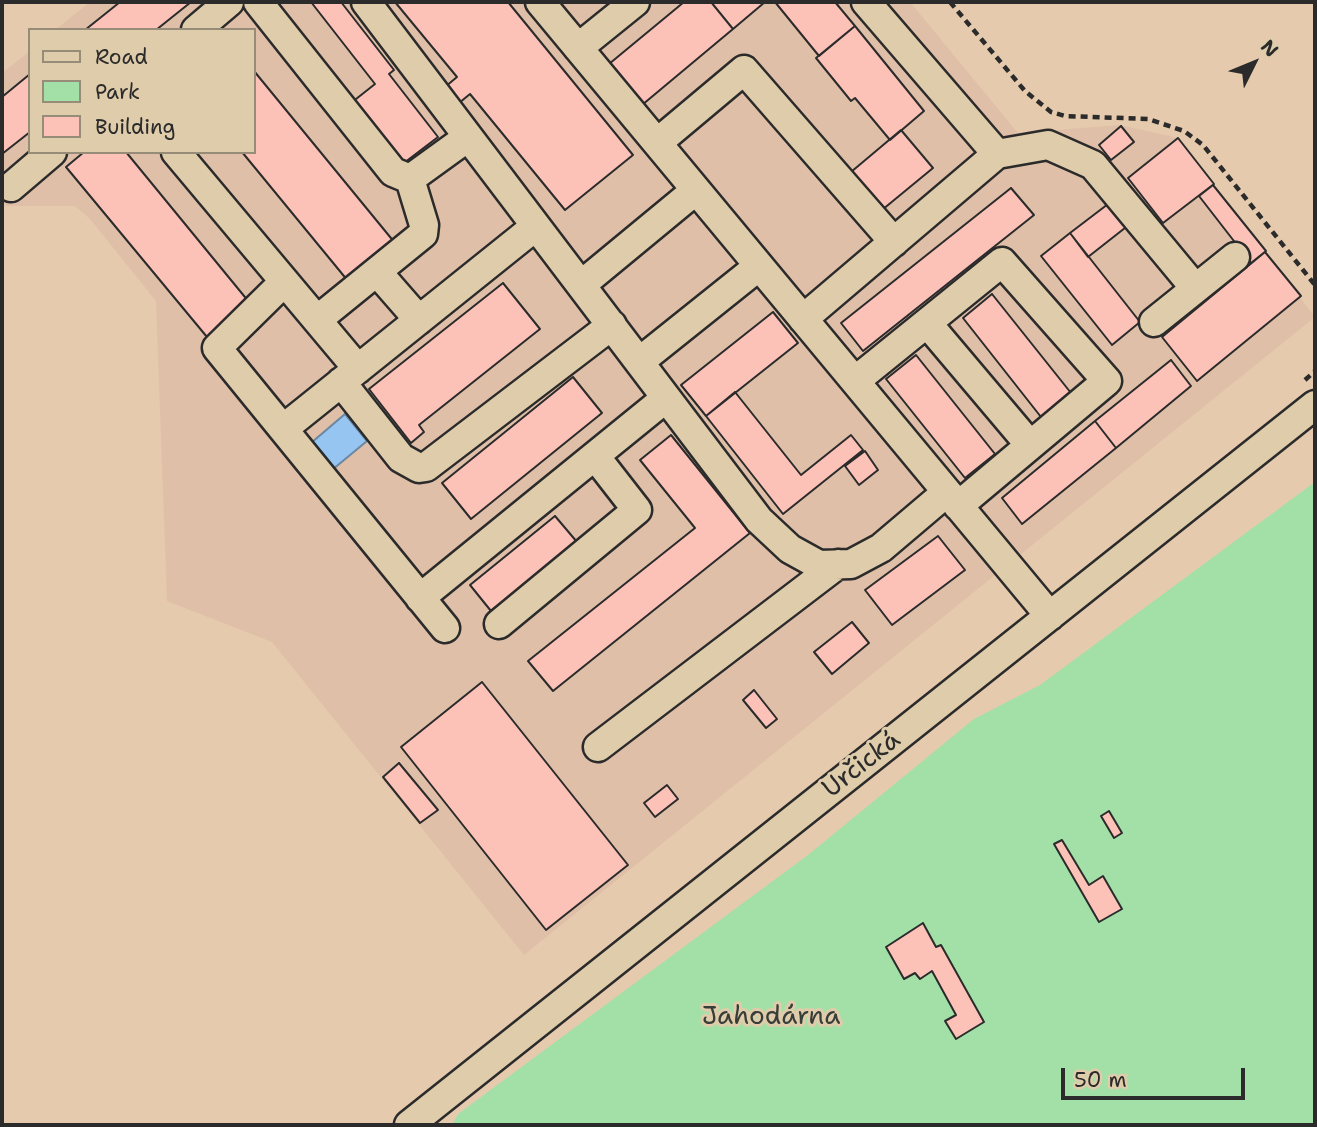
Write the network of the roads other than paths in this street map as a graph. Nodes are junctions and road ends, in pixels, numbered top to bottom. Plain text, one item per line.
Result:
1 (229, 2) edge
2 (258, 2) edge
3 (366, 2) edge
4 (540, 2) edge
5 (635, 2) edge
6 (866, 2) edge
7 (198, 28) edge
8 (578, 48) junction
9 (468, 136) junction
10 (657, 143) junction
11 (49, 154) edge
12 (178, 154) edge
13 (997, 154) junction
14 (410, 179) junction
15 (10, 187) dead end
16 (696, 190) junction
17 (536, 226) junction
18 (894, 242) junction
19 (1235, 257) dead end
20 (759, 266) junction
21 (378, 273) junction
22 (284, 282) junction
23 (581, 285) junction
24 (1195, 288) junction
25 (803, 319) junction
26 (317, 320) junction
27 (419, 320) junction
28 (1154, 321) dead end
29 (927, 323) junction
30 (612, 325) junction
31 (639, 362) junction
32 (349, 376) junction
33 (855, 381) junction
34 (666, 398) junction
35 (1315, 405) edge
36 (283, 429) junction
37 (1030, 445) junction
38 (595, 456) junction
39 (953, 499) junction
40 (838, 564) junction
41 (420, 598) junction
42 (1050, 616) junction
43 (499, 624) dead end
44 (445, 628) dead end
45 (597, 747) dead end
46 (409, 1125) edge

1 - 7 street
2 - 14 street
3 - 9 street
4 - 8 street
5 - 8 street
6 - 13 street
8 - 10 street
9 - 14 street
9 - 17 street
10 - 16 street
10 - 18 street
11 - 15 street
12 - 22 street
13 - 18 street
13 - 24 street
14 - 21 street
16 - 20 street
16 - 23 street
17 - 23 street
17 - 27 street
18 - 25 street
19 - 24 street
20 - 25 street
20 - 31 street
21 - 26 street
21 - 27 street
22 - 26 street
22 - 36 street
23 - 30 street
24 - 28 street
25 - 33 street
26 - 32 street
27 - 32 street
29 - 33 street
29 - 37 street
29 - 37 street
30 - 31 street
30 - 32 street
31 - 34 street
32 - 36 street
33 - 39 street
34 - 38 street
34 - 40 street
35 - 42 street, Určická
36 - 41 street
37 - 39 street
38 - 41 street
38 - 43 street
39 - 40 street
39 - 42 street
40 - 45 street
41 - 44 street
42 - 46 street, Určická

